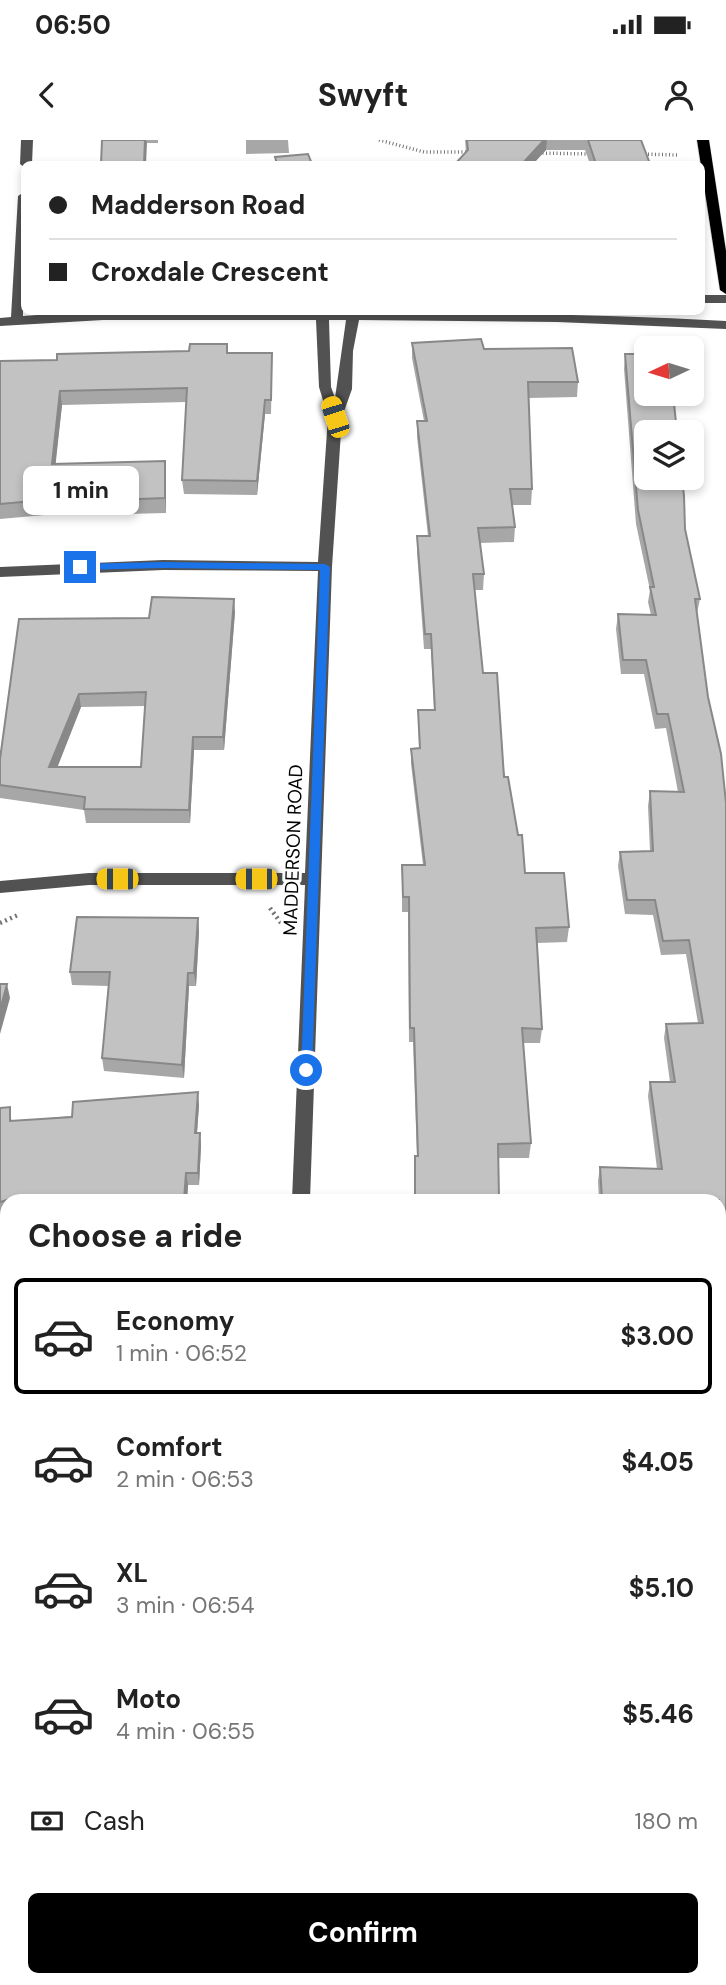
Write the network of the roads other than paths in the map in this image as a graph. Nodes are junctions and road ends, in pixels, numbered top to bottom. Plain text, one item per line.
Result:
1 (27, 140) edge
2 (703, 140) edge
3 (26, 161) edge
4 (21, 283) edge
5 (726, 290) edge
6 (705, 299) edge
7 (726, 299) edge
8 (0, 309) edge
9 (20, 312) edge
10 (322, 315) edge
11 (354, 315) edge
12 (409, 315) edge
13 (0, 322) edge
14 (726, 325) edge
15 (335, 417) junction
16 (325, 567) junction
17 (0, 572) edge
18 (312, 879) junction
19 (0, 887) edge
20 (301, 1194) edge

1 - 3 street
2 - 5 main road
4 - 9 street
6 - 7 street
8 - 9 street
9 - 13 street
10 - 15 street, MADDERSON ROAD
11 - 15 street, MADDERSON ROAD
12 - 14 street
15 - 16 street, MADDERSON ROAD
16 - 17 street
16 - 18 street, MADDERSON ROAD
18 - 19 street
18 - 20 street, MADDERSON ROAD

